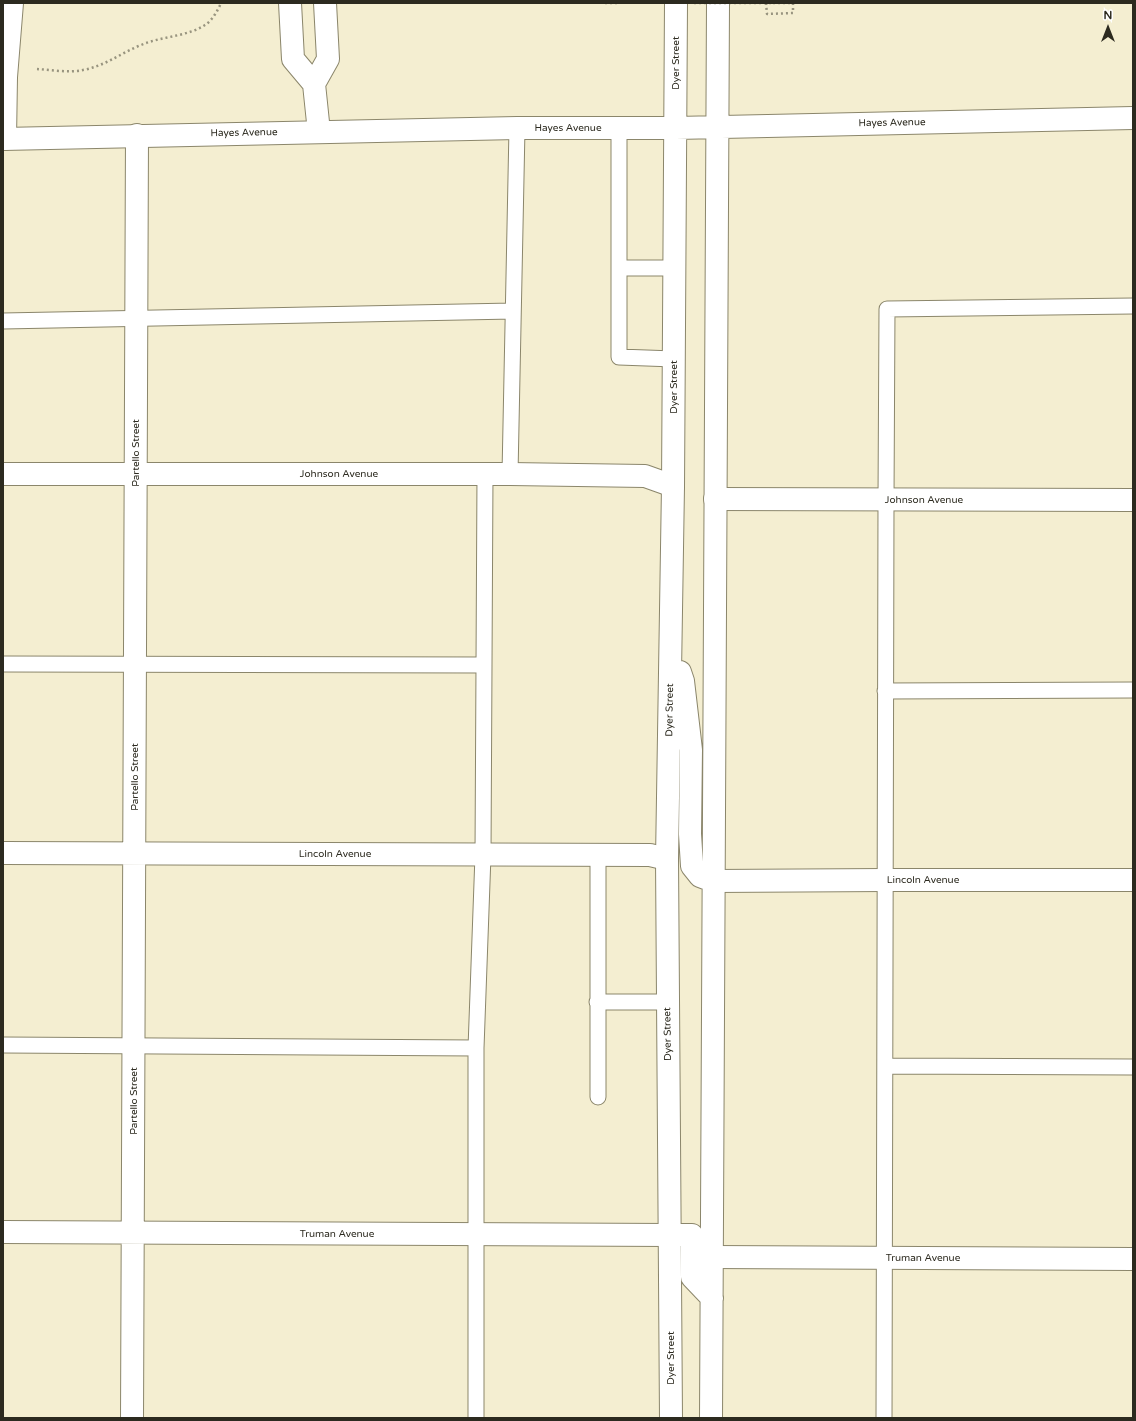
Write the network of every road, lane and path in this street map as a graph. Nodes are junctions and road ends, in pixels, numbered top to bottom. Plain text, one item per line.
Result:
1 (12, 3) edge
2 (221, 3) edge
3 (290, 3) edge
4 (325, 3) edge
5 (604, 3) edge
6 (617, 3) edge
7 (676, 3) edge
8 (694, 3) edge
9 (718, 3) edge
10 (766, 3) edge
11 (37, 69) dead end
12 (314, 84) junction
13 (1133, 118) edge
14 (718, 127) junction
15 (517, 128) junction
16 (619, 128) junction
17 (676, 128) junction
18 (319, 132) junction
19 (137, 135) junction
20 (4, 139) edge
21 (620, 268) junction
22 (675, 268) junction
23 (1133, 306) edge
24 (513, 311) junction
25 (136, 319) junction
26 (3, 321) edge
27 (674, 359) junction
28 (3, 474) edge
29 (136, 474) junction
30 (485, 474) junction
31 (510, 474) junction
32 (674, 486) junction
33 (715, 499) junction
34 (886, 499) junction
35 (1133, 500) edge
36 (671, 646) junction
37 (3, 664) edge
38 (135, 664) junction
39 (484, 665) junction
40 (1133, 690) edge
41 (885, 691) junction
42 (3, 853) edge
43 (134, 853) junction
44 (483, 855) junction
45 (598, 855) junction
46 (667, 859) junction
47 (886, 880) junction
48 (1133, 880) edge
49 (713, 881) junction
50 (598, 1002) junction
51 (668, 1002) junction
52 (3, 1045) edge
53 (134, 1046) junction
54 (476, 1048) junction
55 (885, 1066) junction
56 (1133, 1067) edge
57 (598, 1097) dead end
58 (3, 1232) edge
59 (133, 1233) junction
60 (476, 1234) junction
61 (670, 1235) junction
62 (712, 1257) junction
63 (884, 1258) junction
64 (1133, 1259) edge
65 (712, 1298) junction
66 (132, 1418) edge
67 (476, 1418) edge
68 (671, 1418) edge
69 (711, 1418) edge
70 (884, 1418) edge

1 - 20 street
2 - 11 path
3 - 12 street
4 - 12 street
5 - 6 path
7 - 17 street, Dyer Street
8 - 10 path, bridge
9 - 14 street
12 - 18 street
13 - 14 street, Hayes Avenue
14 - 17 street, Hayes Avenue
14 - 33 street
15 - 16 street, Hayes Avenue
15 - 18 street, Hayes Avenue
15 - 24 lane
16 - 17 street, Hayes Avenue
16 - 21 lane
17 - 22 street, Dyer Street
18 - 19 street, Hayes Avenue
19 - 20 street, Hayes Avenue
19 - 25 street, Partello Street
21 - 22 lane
21 - 27 lane
22 - 27 street, Dyer Street
23 - 34 lane
24 - 25 lane
24 - 31 lane
25 - 26 lane
25 - 29 street, Partello Street
27 - 32 street, Dyer Street
28 - 29 street, Johnson Avenue
29 - 30 street, Johnson Avenue
29 - 38 street, Partello Street
30 - 31 street, Johnson Avenue
30 - 39 lane
31 - 32 street, Johnson Avenue
32 - 36 street, Dyer Street
33 - 34 street, Johnson Avenue
33 - 49 street
34 - 35 street, Johnson Avenue
34 - 41 lane
36 - 46 street, Dyer Street
36 - 49 street
37 - 38 lane
38 - 39 lane
38 - 43 street, Partello Street
39 - 44 lane
40 - 41 lane
41 - 47 lane
42 - 43 street, Lincoln Avenue
43 - 44 street, Lincoln Avenue
43 - 53 street, Partello Street
44 - 45 street, Lincoln Avenue
44 - 54 lane
45 - 46 street, Lincoln Avenue
45 - 50 lane
46 - 51 street, Dyer Street
47 - 48 street, Lincoln Avenue
47 - 49 street, Lincoln Avenue
47 - 55 lane
49 - 62 street
50 - 51 lane
50 - 57 lane
51 - 61 street, Dyer Street
52 - 53 lane
53 - 54 lane
53 - 59 street, Partello Street
54 - 60 lane
55 - 56 lane
55 - 63 lane
58 - 59 street, Truman Avenue
59 - 60 street, Truman Avenue
59 - 66 street, Partello Street
60 - 61 street, Truman Avenue
60 - 67 lane
61 - 65 street, Truman Avenue
61 - 68 street, Dyer Street
62 - 63 street, Truman Avenue
62 - 65 street
63 - 64 street, Truman Avenue
63 - 70 lane
65 - 69 street

